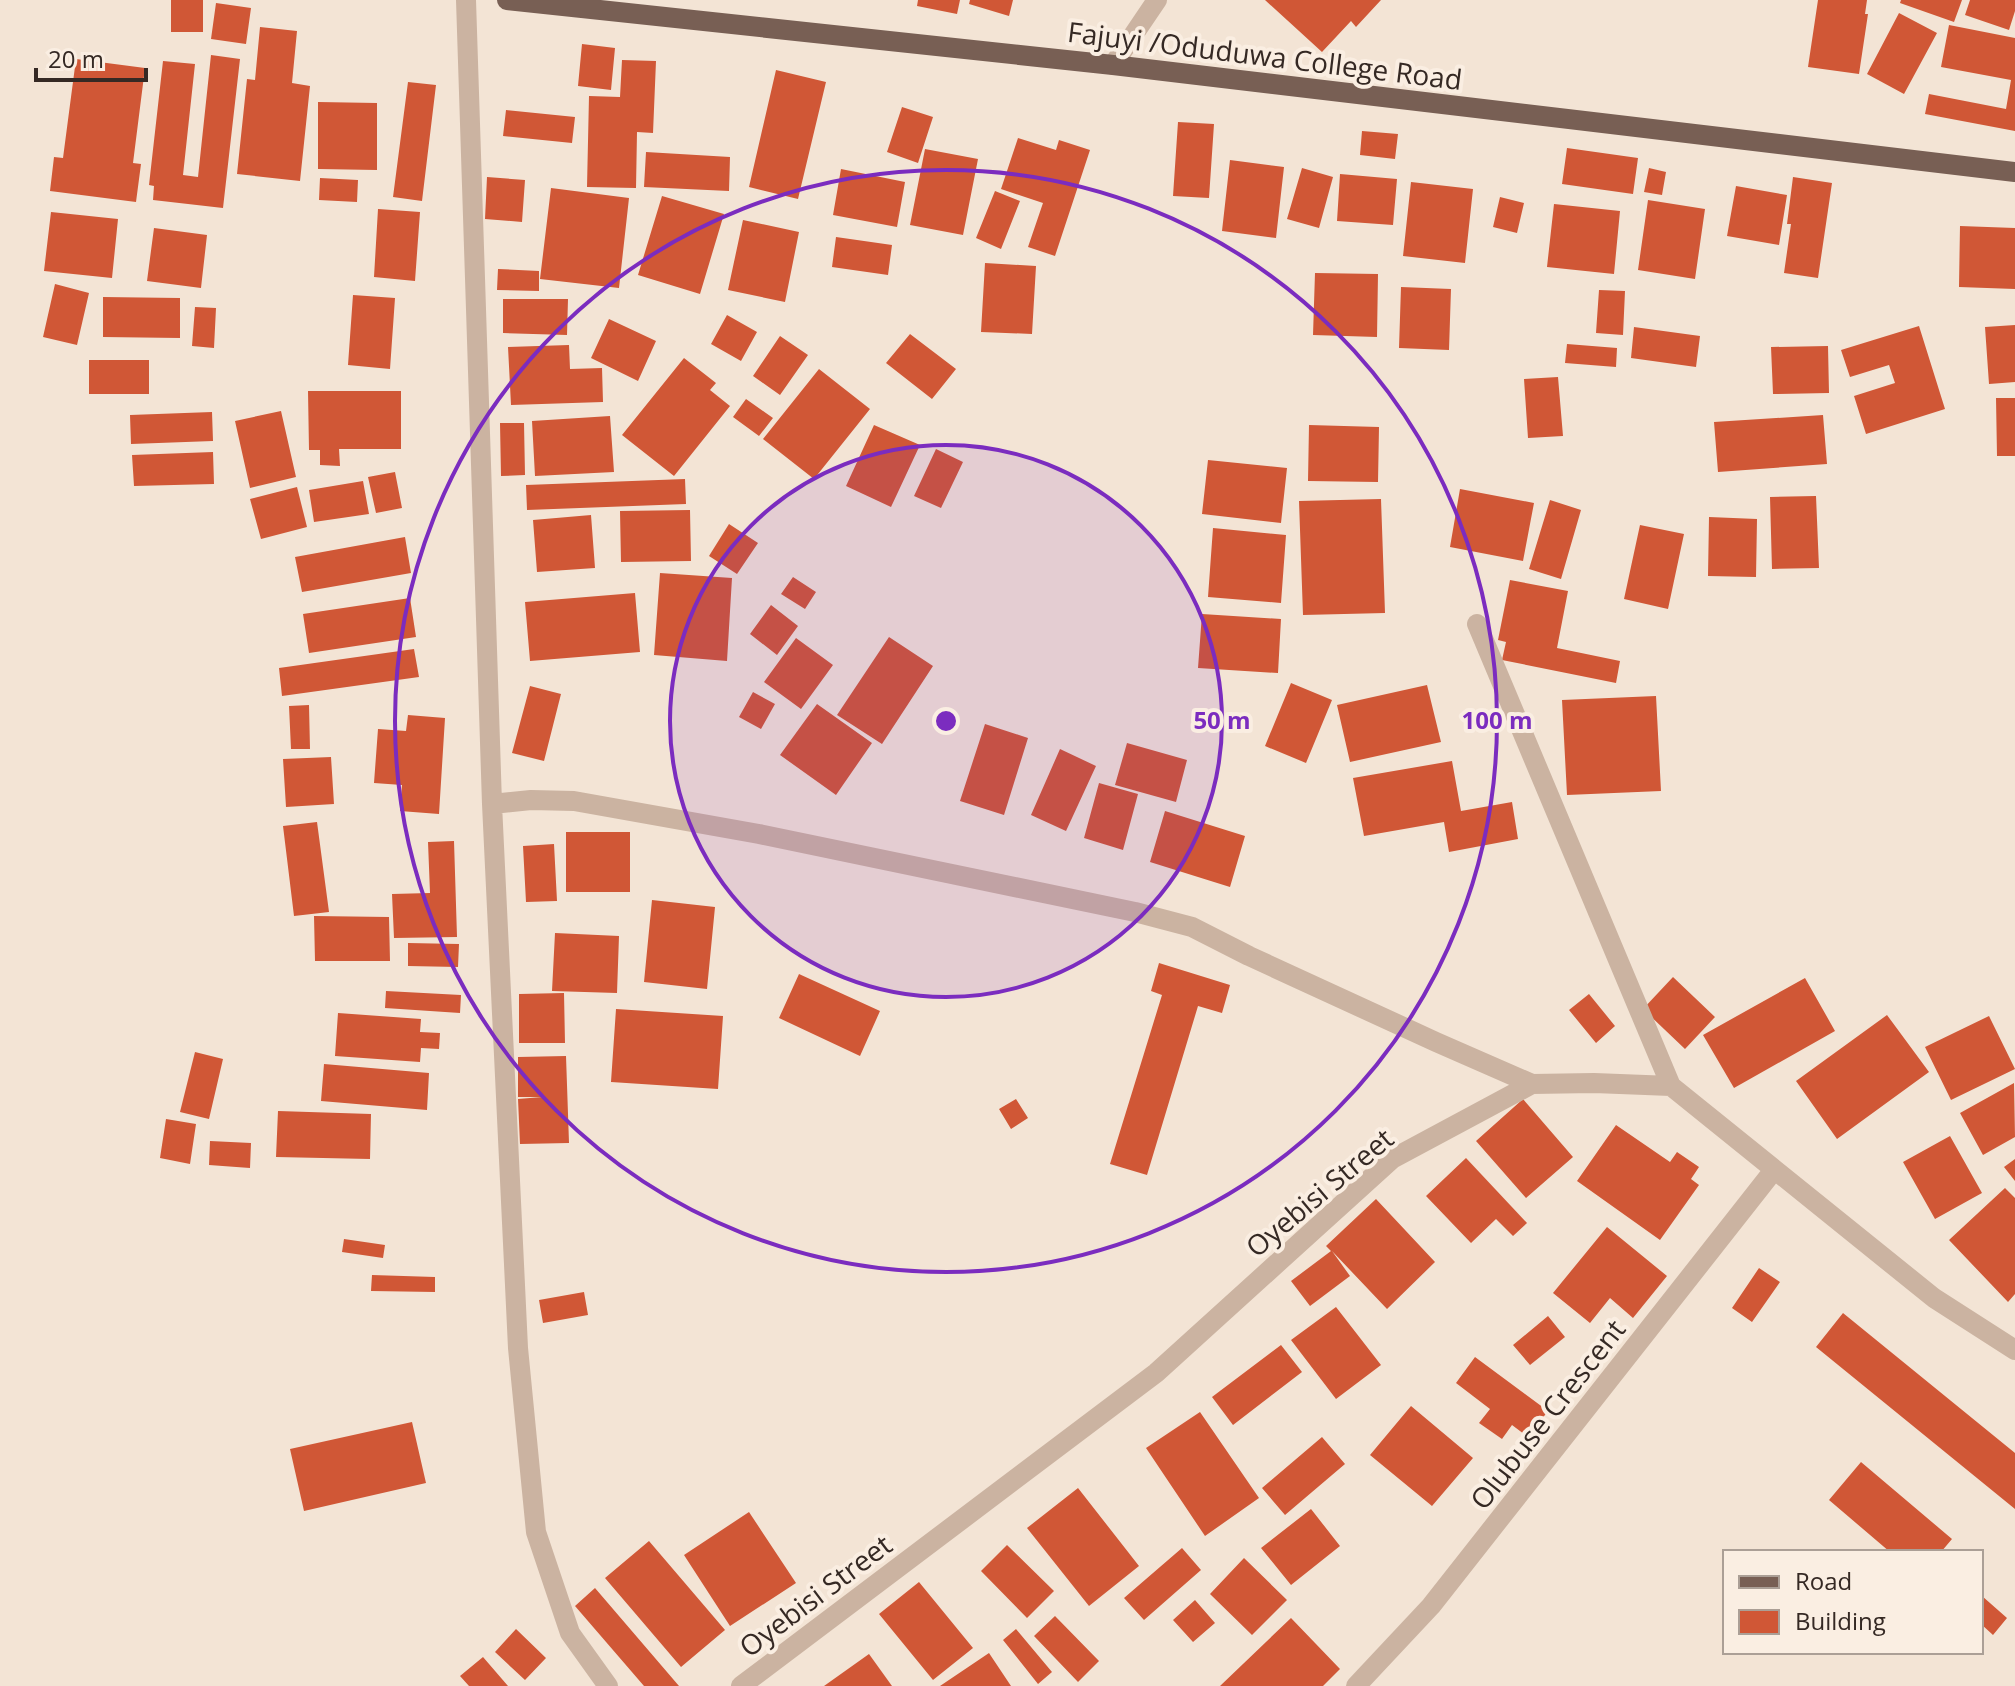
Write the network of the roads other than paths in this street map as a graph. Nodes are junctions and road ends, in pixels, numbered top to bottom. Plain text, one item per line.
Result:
1 (466, 0) edge
2 (507, 0) edge
3 (1157, 0) edge
4 (1113, 65) junction
5 (2015, 172) edge
6 (1477, 624) dead end
7 (492, 804) junction
8 (1532, 1084) junction
9 (1671, 1086) junction
10 (1774, 1170) junction
11 (2015, 1350) edge
12 (608, 1686) edge
13 (741, 1686) edge
14 (1356, 1686) edge

1 - 7 street
2 - 4 main road, Fajuyi /Oduduwa College Road
3 - 4 street
4 - 5 main road, Fajuyi /Oduduwa College Road
6 - 9 street
7 - 8 street
7 - 12 street
8 - 9 street, Oyebisi Street
8 - 13 street, Oyebisi Street
9 - 10 street
10 - 11 street
10 - 14 street, Olubuse Crescent

